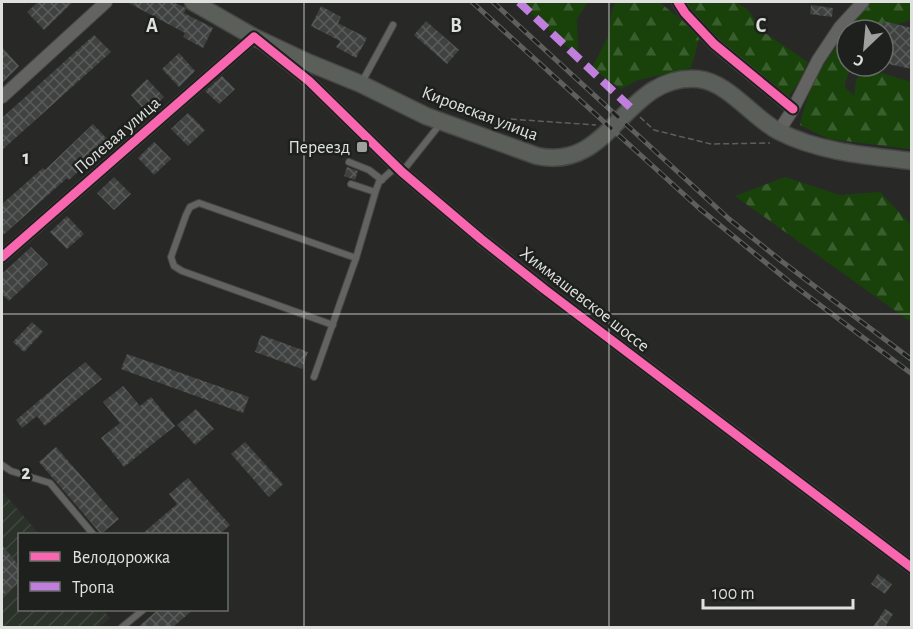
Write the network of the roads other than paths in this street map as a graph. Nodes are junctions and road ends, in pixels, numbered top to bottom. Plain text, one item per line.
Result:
1 (106, 2) edge
2 (193, 2) edge
3 (678, 2) edge
4 (863, 2) edge
5 (393, 25) dead end
6 (254, 37) junction
7 (361, 84) junction
8 (2, 97) edge
9 (794, 109) junction
10 (442, 121) junction
11 (775, 137) junction
12 (912, 161) edge
13 (349, 162) dead end
14 (400, 169) junction
15 (382, 180) junction
16 (351, 183) dead end
17 (375, 192) junction
18 (2, 257) edge
19 (356, 258) junction
20 (333, 325) junction
21 (314, 376) dead end
22 (2, 465) edge
23 (92, 533) edge
24 (912, 568) edge
25 (141, 611) edge
26 (121, 627) edge

1 - 8 street
2 - 6 main road, Кировская улица
3 - 9 street
4 - 9 street
5 - 7 lane
6 - 7 main road, Кировская улица
6 - 14 street, Химмашевское шоссе
6 - 18 street, Полевая улица
7 - 10 main road, Кировская улица
9 - 11 street
10 - 11 main road, Кировская улица
10 - 14 lane
11 - 12 main road, Кировская улица
13 - 15 lane
14 - 15 lane
14 - 24 street, Химмашевское шоссе
15 - 17 lane
16 - 17 lane
17 - 19 lane
19 - 20 lane
19 - 20 lane
20 - 21 lane
22 - 23 lane
25 - 26 lane

